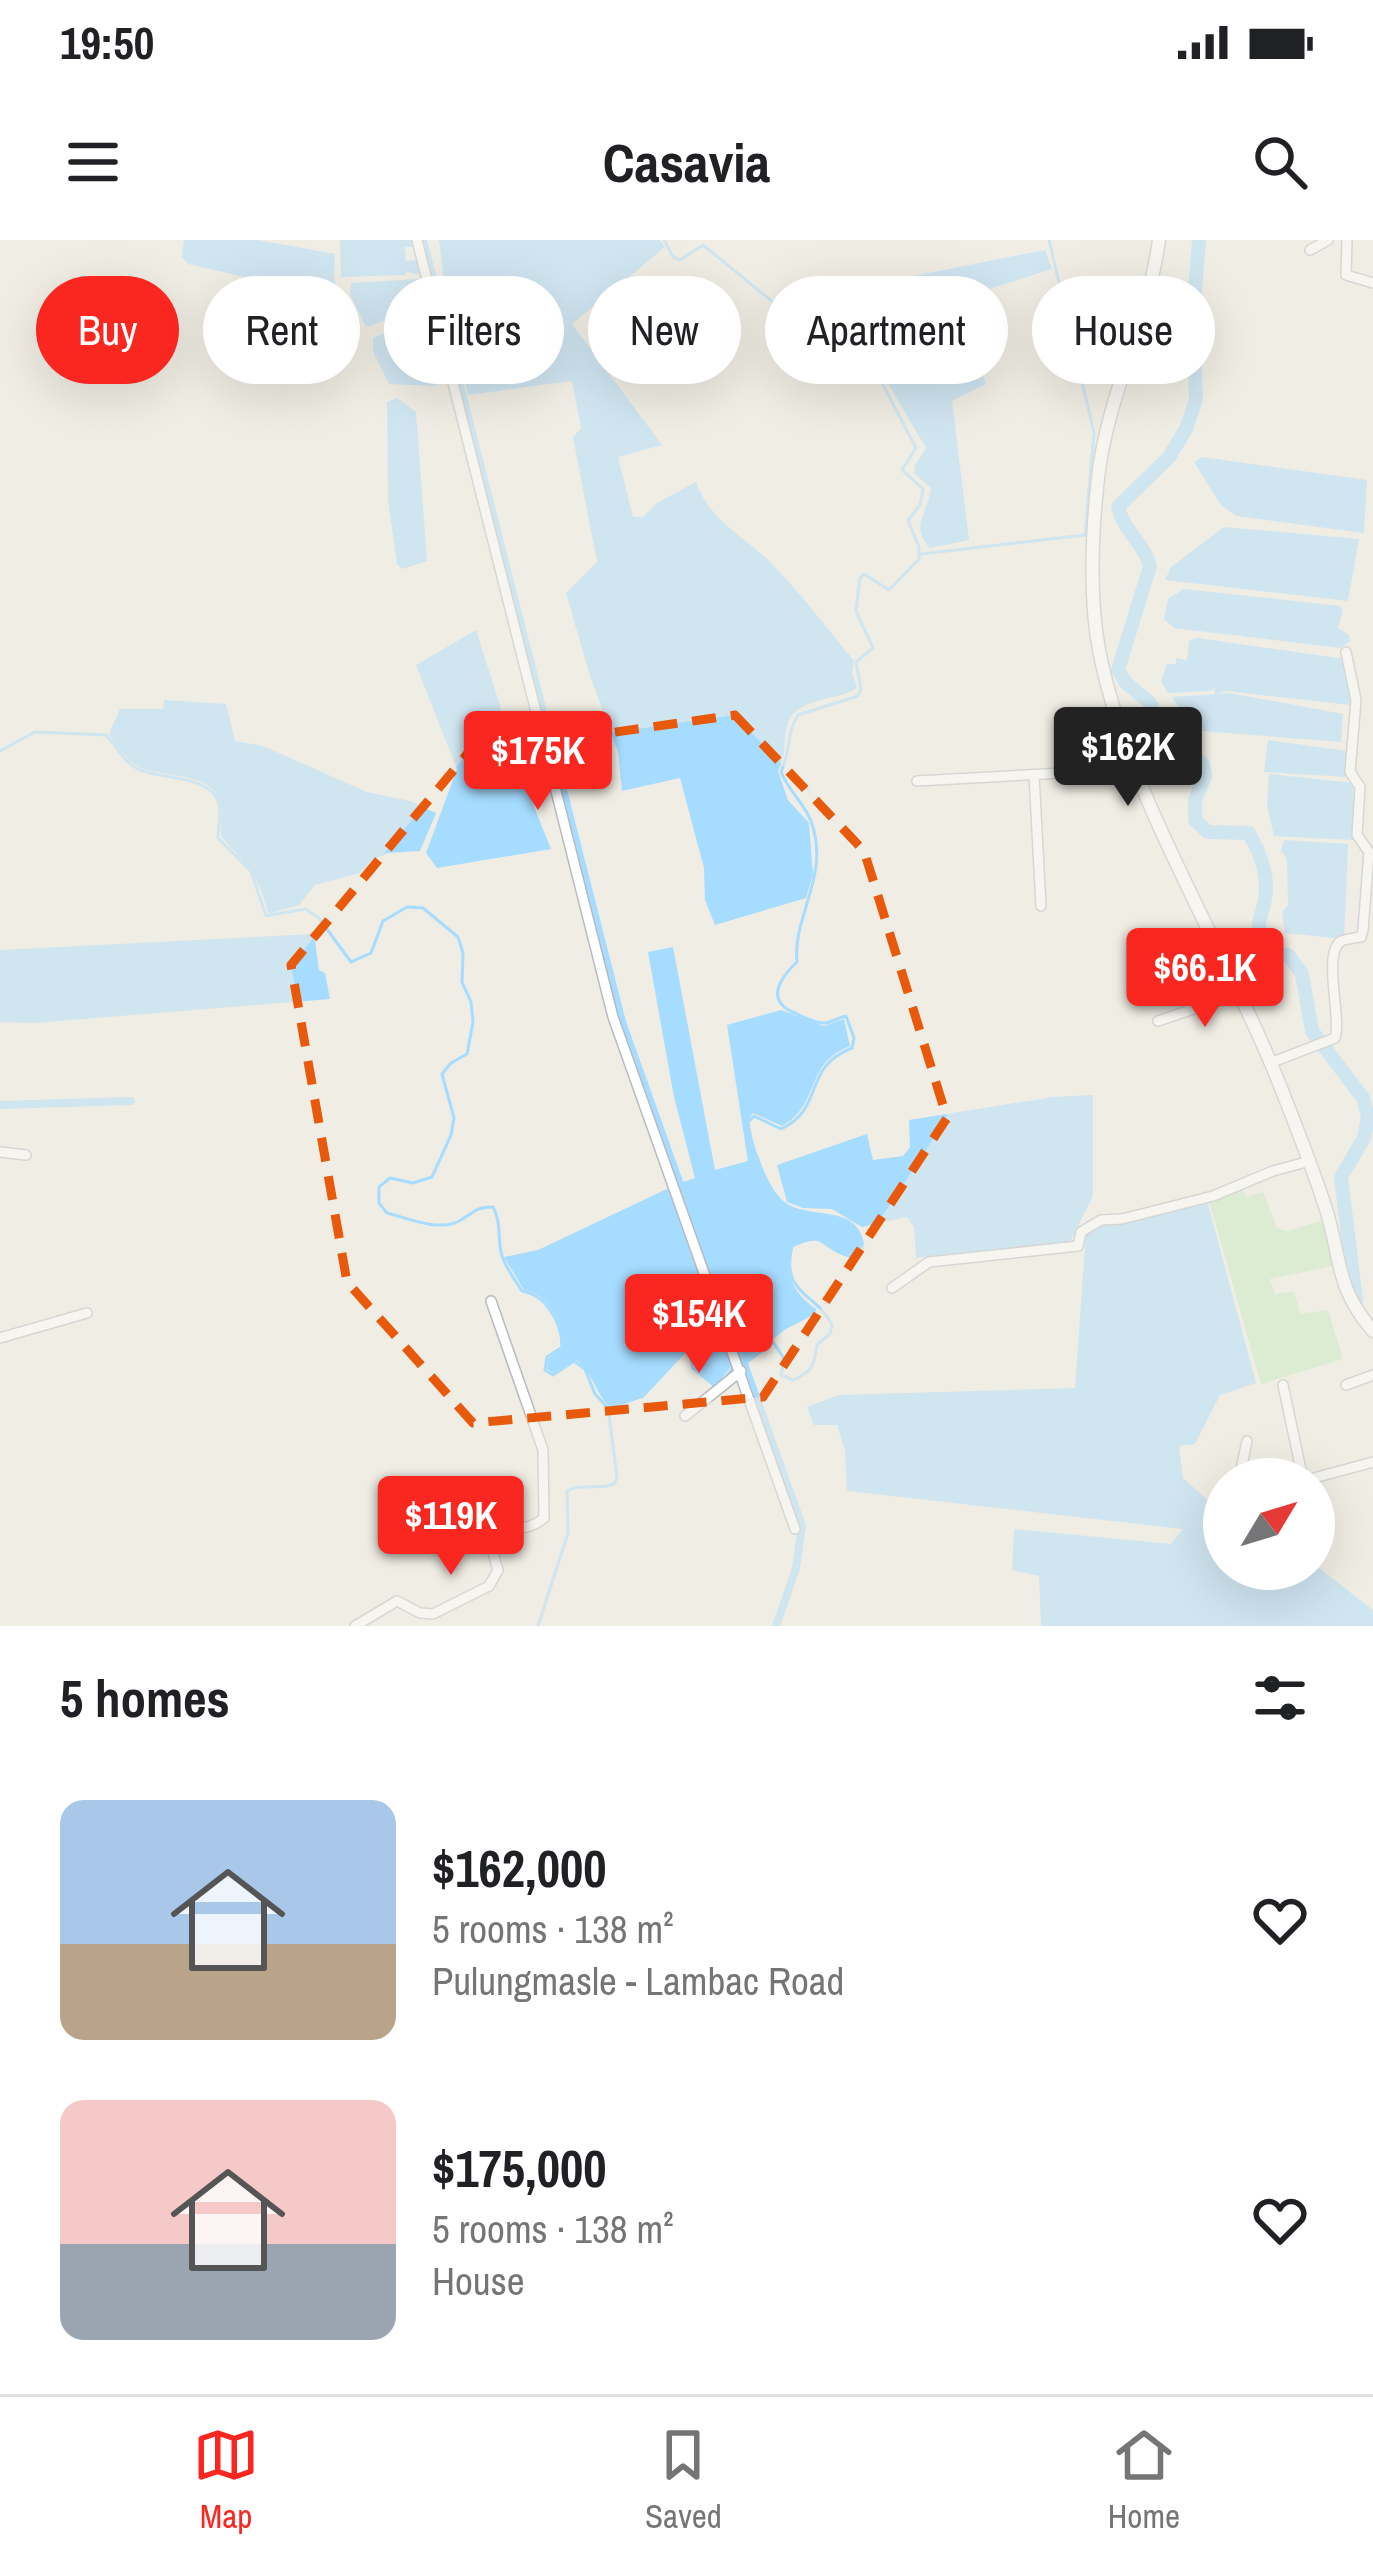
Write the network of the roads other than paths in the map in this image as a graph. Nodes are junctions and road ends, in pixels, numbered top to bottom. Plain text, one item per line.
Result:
1 (417, 240) edge
2 (1159, 240) edge
3 (1328, 240) edge
4 (1347, 240) edge
5 (1310, 250) dead end
6 (1373, 283) edge
7 (1346, 652) dead end
8 (1355, 709) junction
9 (1373, 712) edge
10 (1136, 769) junction
11 (1034, 775) junction
12 (917, 782) dead end
13 (1041, 906) dead end
14 (1241, 993) junction
15 (1158, 1021) dead end
16 (1270, 1063) junction
17 (0, 1152) edge
18 (26, 1155) dead end
19 (1310, 1161) junction
20 (892, 1288) dead end
21 (491, 1301) dead end
22 (87, 1312) dead end
23 (1373, 1331) edge
24 (0, 1338) edge
25 (739, 1366) junction
26 (1373, 1375) edge
27 (1283, 1385) dead end
28 (1346, 1385) dead end
29 (686, 1416) dead end
30 (1246, 1441) dead end
31 (1243, 1458) edge
32 (1302, 1458) edge
33 (1373, 1462) edge
34 (1335, 1472) edge
35 (795, 1529) dead end
36 (355, 1626) edge

1 - 25 street
2 - 10 street
3 - 5 street
4 - 6 street
7 - 8 street
8 - 9 street
8 - 16 street
10 - 11 street
10 - 14 street
11 - 12 street
11 - 13 street
14 - 15 street
14 - 16 street
16 - 19 street
17 - 18 street
19 - 20 street
19 - 23 street
21 - 36 street
22 - 24 street
25 - 29 street
25 - 35 street
26 - 28 street
27 - 32 street
30 - 31 street
33 - 34 street

